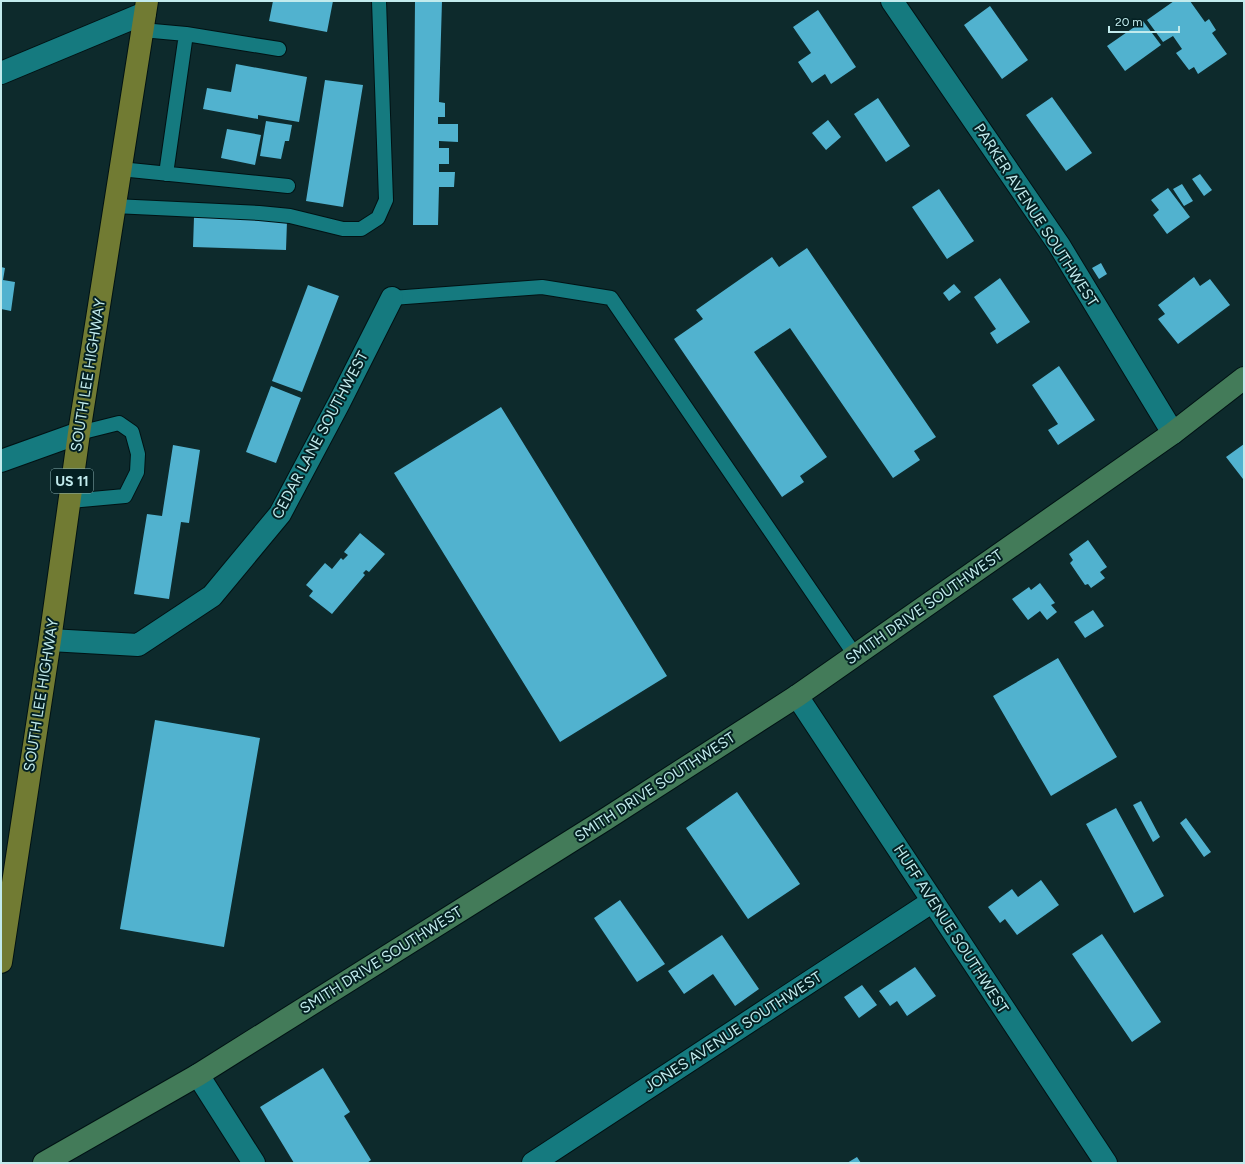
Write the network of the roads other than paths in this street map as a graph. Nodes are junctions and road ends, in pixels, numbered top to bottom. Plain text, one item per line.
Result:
1 (379, 1) edge
2 (892, 1) edge
3 (144, 15) edge
4 (186, 34) junction
5 (279, 48) dead end
6 (1, 73) edge
7 (120, 169) junction
8 (166, 174) junction
9 (288, 186) dead end
10 (114, 206) junction
11 (392, 298) joint
12 (1244, 378) edge
13 (79, 432) junction
14 (1173, 432) junction
15 (1, 460) edge
16 (70, 501) junction
17 (50, 640) junction
18 (855, 655) junction
19 (797, 696) junction
20 (933, 900) junction
21 (1, 962) edge
22 (198, 1075) junction
23 (44, 1163) edge
24 (254, 1163) edge
25 (533, 1163) edge
26 (1106, 1163) edge

1 - 10 lane
2 - 14 street, PARKER AVENUE SOUTHWEST
3 - 4 lane
3 - 6 street
3 - 7 main road, SOUTH LEE HIGHWAY / US 11
4 - 5 lane
4 - 8 lane
7 - 8 lane
7 - 10 main road, SOUTH LEE HIGHWAY / US 11
8 - 9 lane
10 - 13 main road, SOUTH LEE HIGHWAY / US 11
11 - 17 street, CEDAR LANE SOUTHWEST
11 - 18 lane
12 - 14 street, SMITH DRIVE SOUTHWEST
13 - 15 street
13 - 16 main road, SOUTH LEE HIGHWAY / US 11
13 - 16 lane
14 - 18 street, SMITH DRIVE SOUTHWEST
16 - 17 main road, SOUTH LEE HIGHWAY / US 11
17 - 21 main road, SOUTH LEE HIGHWAY / US 11
18 - 19 street, SMITH DRIVE SOUTHWEST
19 - 20 street, HUFF AVENUE SOUTHWEST
19 - 22 street, SMITH DRIVE SOUTHWEST
20 - 25 street, JONES AVENUE SOUTHWEST
20 - 26 street, HUFF AVENUE SOUTHWEST
22 - 23 street, SMITH DRIVE SOUTHWEST
22 - 24 street

